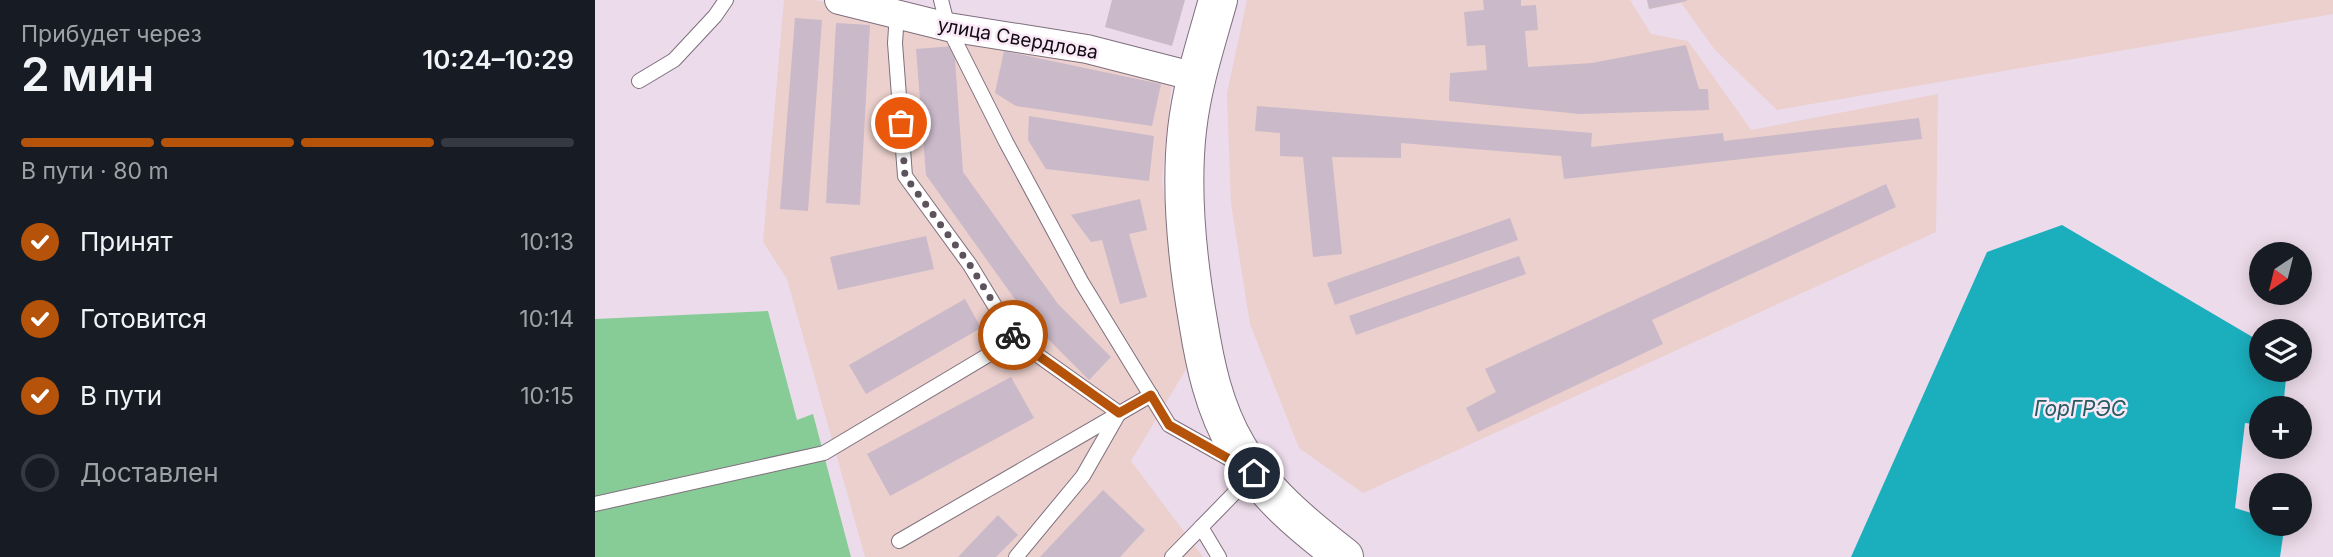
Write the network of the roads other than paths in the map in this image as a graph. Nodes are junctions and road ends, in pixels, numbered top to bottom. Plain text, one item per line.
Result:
1 (726, 0) edge
2 (839, 0) edge
3 (941, 0) edge
4 (1218, 0) edge
5 (897, 13) junction
6 (948, 27) junction
7 (1196, 77) junction
8 (639, 81) dead end
9 (1015, 339) junction
10 (1151, 395) junction
11 (1119, 413) junction
12 (1254, 473) junction
13 (595, 504) edge
14 (1201, 527) junction
15 (899, 541) dead end
16 (1016, 557) edge
17 (1172, 557) edge
18 (1219, 557) edge
19 (1344, 557) edge

1 - 8 lane
2 - 5 street, улица Свердлова
3 - 6 lane
4 - 7 main road
5 - 6 street, улица Свердлова
5 - 9 lane
6 - 7 street, улица Свердлова
6 - 10 lane
7 - 12 main road
9 - 11 lane
9 - 13 lane
10 - 11 lane
10 - 12 lane
11 - 15 lane
11 - 16 lane
12 - 14 lane
12 - 19 main road
14 - 17 lane
14 - 18 lane

